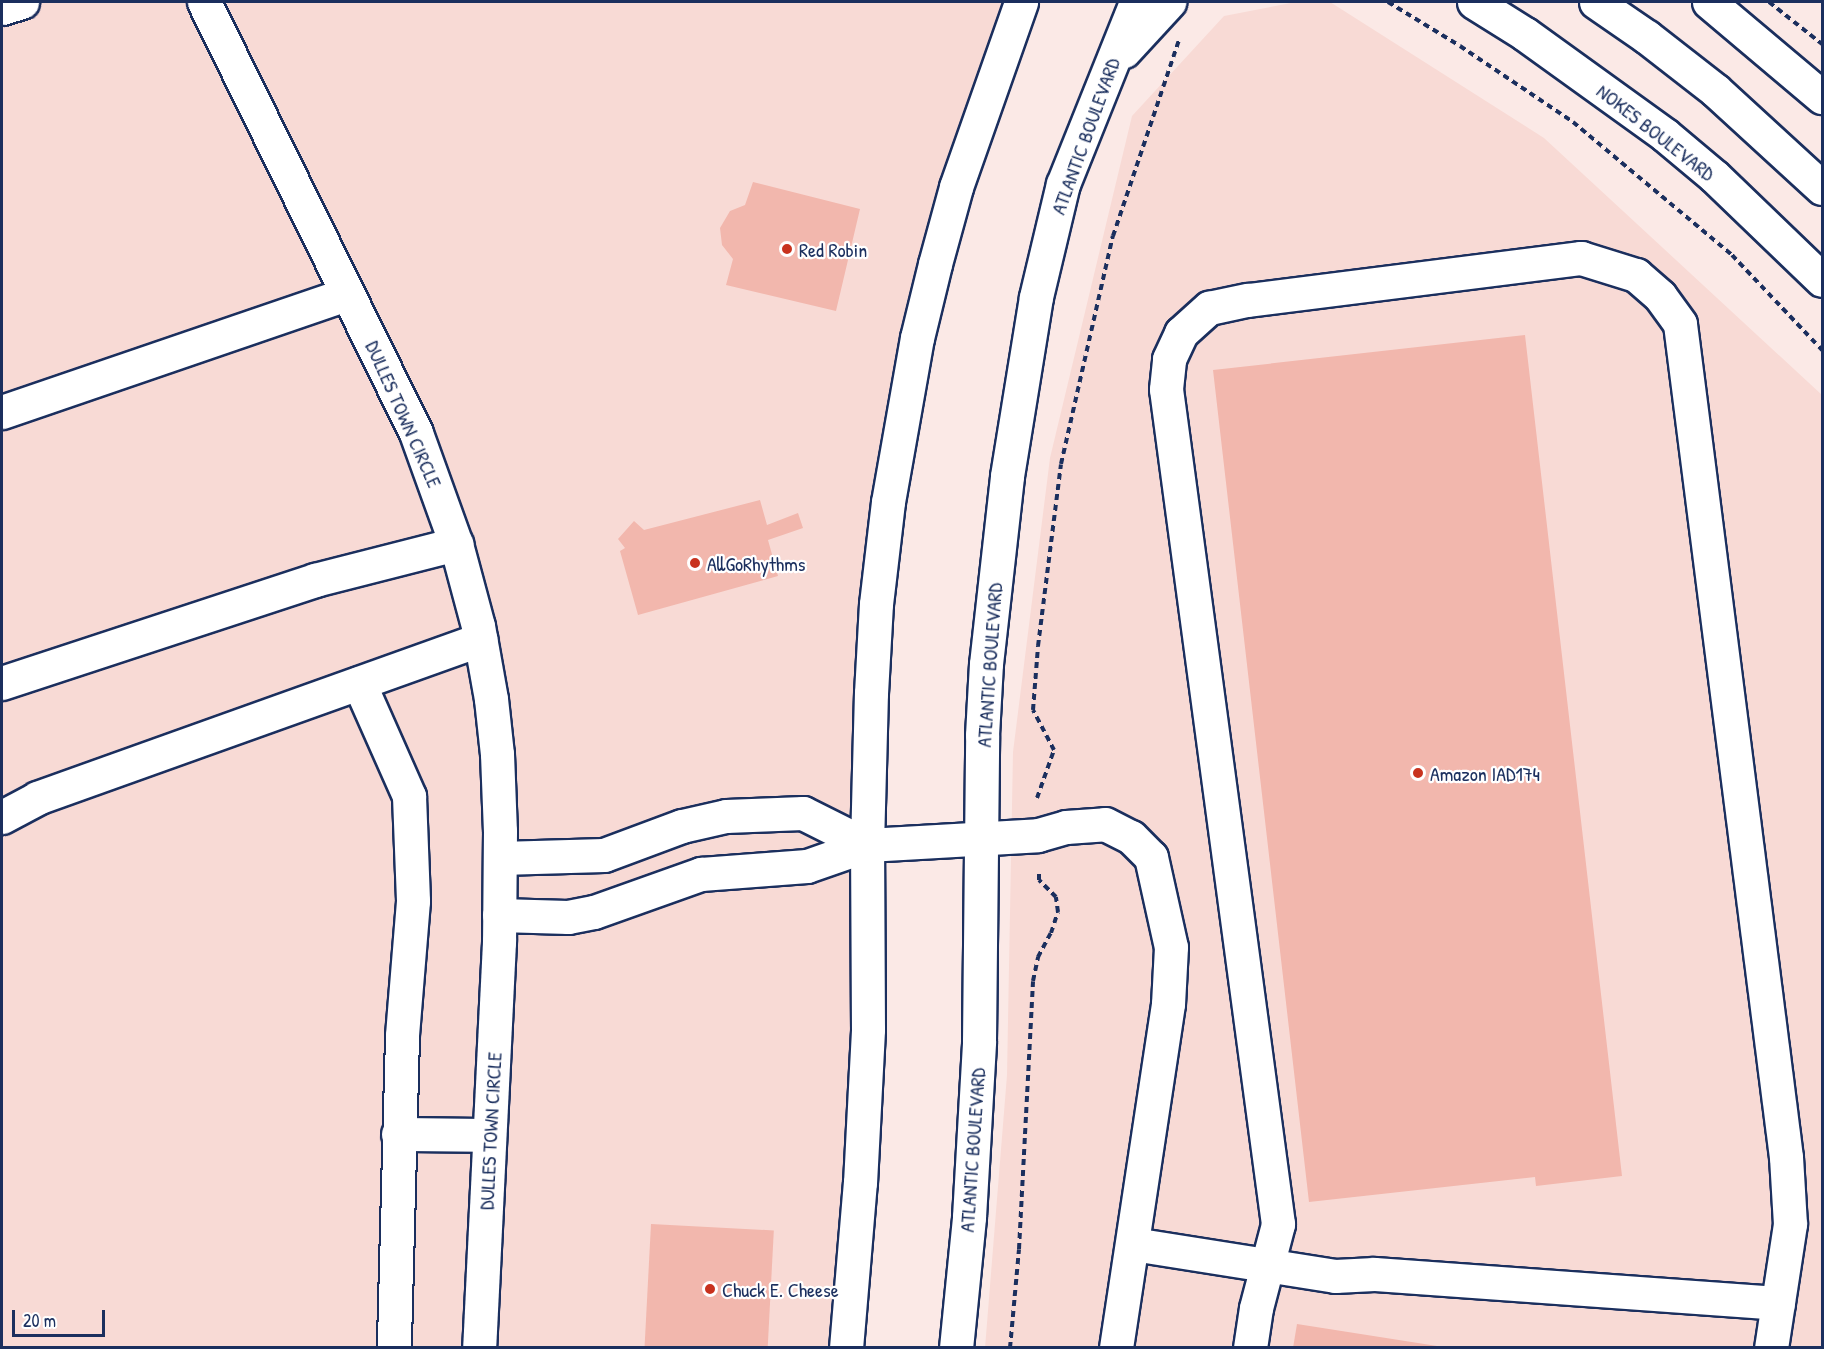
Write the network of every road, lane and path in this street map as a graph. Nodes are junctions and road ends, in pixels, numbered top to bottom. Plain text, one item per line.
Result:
1 (22, 2) edge
2 (204, 2) edge
3 (1021, 2) edge
4 (1136, 2) edge
5 (1169, 2) edge
6 (1389, 2) edge
7 (1474, 2) edge
8 (1596, 2) edge
9 (1708, 2) edge
10 (1769, 2) edge
11 (2, 8) edge
12 (1180, 37) dead end
13 (1822, 44) edge
14 (1107, 71) junction
15 (1822, 98) edge
16 (1822, 188) edge
17 (1822, 280) edge
18 (346, 294) junction
19 (1822, 350) edge
20 (2, 412) edge
21 (456, 544) junction
22 (480, 639) junction
23 (2, 683) edge
24 (359, 683) junction
25 (1037, 798) dead end
26 (2, 817) edge
27 (981, 840) junction
28 (867, 845) junction
29 (500, 858) junction
30 (1039, 874) dead end
31 (500, 915) junction
32 (398, 1134) junction
33 (489, 1135) junction
34 (1133, 1244) junction
35 (1267, 1267) junction
36 (1778, 1303) junction
37 (394, 1347) edge
38 (479, 1347) edge
39 (846, 1347) edge
40 (956, 1347) edge
41 (1010, 1347) edge
42 (1116, 1347) edge
43 (1250, 1347) edge
44 (1771, 1347) edge

1 - 11 main road
2 - 18 main road, DULLES TOWN CIRCLE
3 - 28 main road
4 - 14 main road, ATLANTIC BOULEVARD
5 - 14 main road
6 - 19 path
7 - 17 main road, NOKES BOULEVARD
8 - 16 main road
9 - 15 main road
10 - 13 path
12 - 25 path
14 - 27 main road, ATLANTIC BOULEVARD
18 - 20 main road
18 - 21 main road, DULLES TOWN CIRCLE
21 - 22 main road, DULLES TOWN CIRCLE
21 - 23 main road
22 - 24 main road
22 - 29 main road, DULLES TOWN CIRCLE
24 - 26 main road
24 - 32 main road
27 - 28 main road
27 - 34 main road
27 - 40 main road, ATLANTIC BOULEVARD
28 - 29 main road
28 - 31 main road
28 - 39 main road
29 - 31 main road, DULLES TOWN CIRCLE
30 - 41 path
31 - 33 main road, DULLES TOWN CIRCLE
32 - 33 main road
32 - 37 main road
33 - 38 main road, DULLES TOWN CIRCLE
34 - 35 main road
34 - 42 main road
35 - 36 main road
35 - 36 main road
35 - 43 main road
36 - 44 main road

